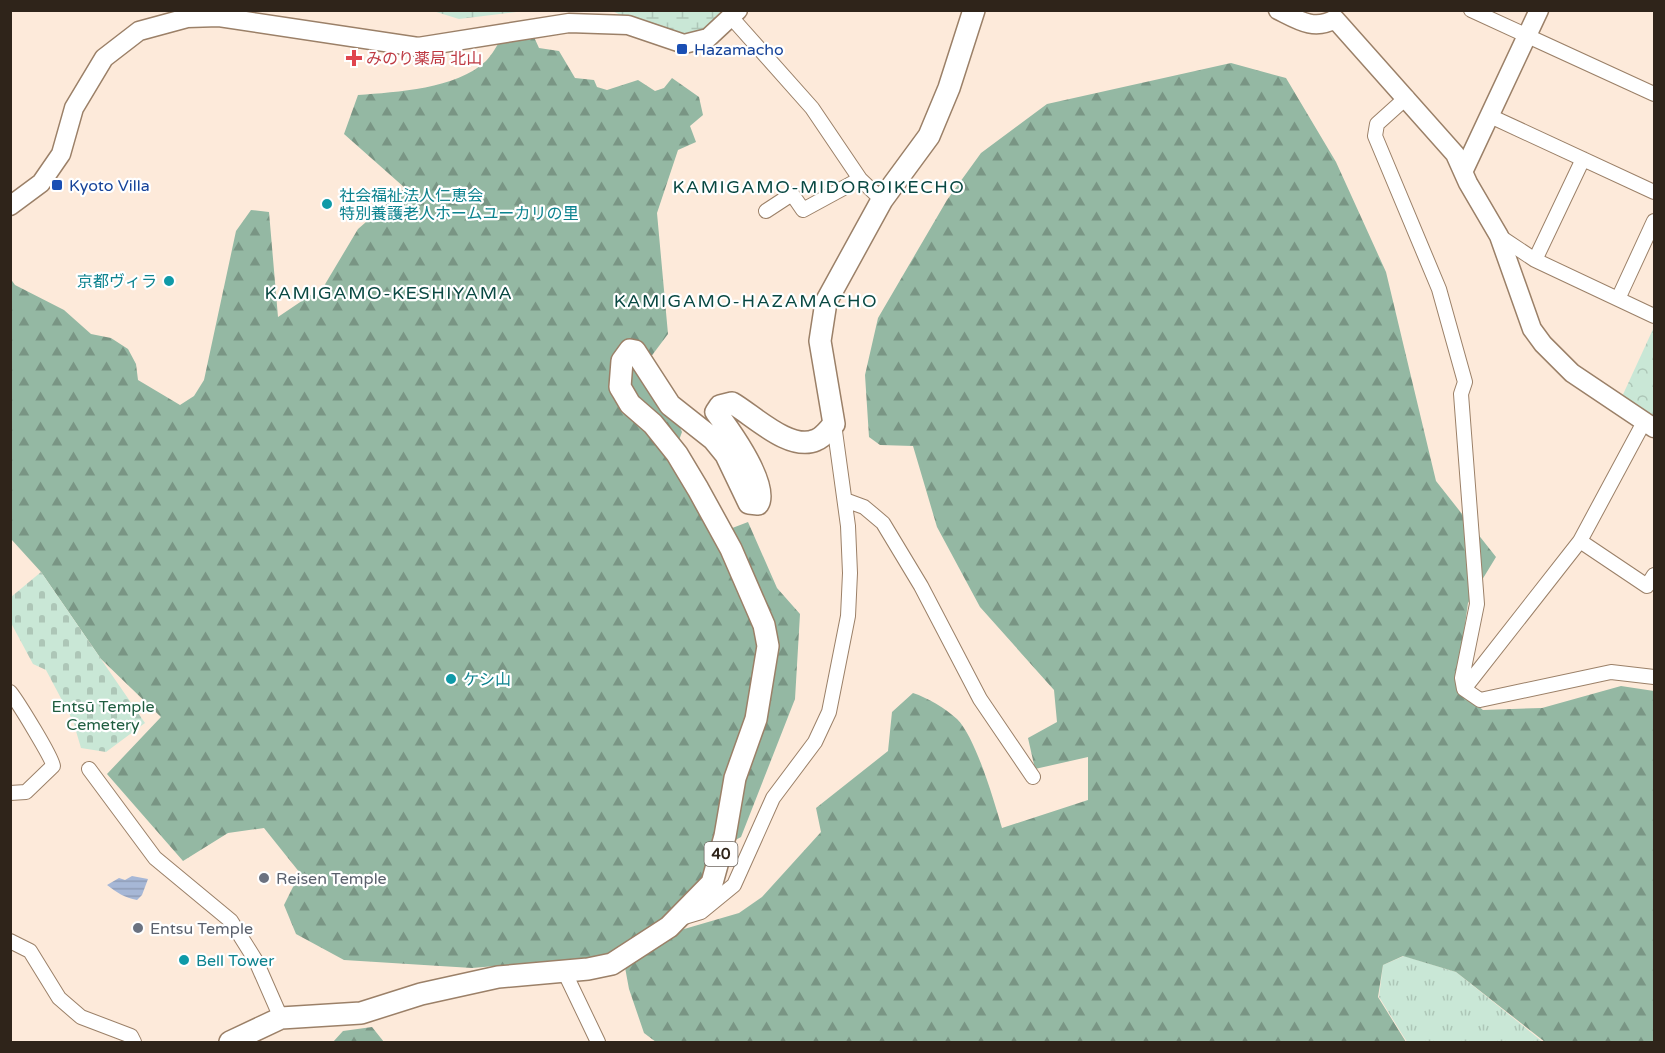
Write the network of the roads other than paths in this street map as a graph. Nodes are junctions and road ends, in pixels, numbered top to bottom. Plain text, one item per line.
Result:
1 (974, 10) edge
2 (1278, 10) edge
3 (1471, 10) edge
4 (1539, 10) edge
5 (735, 14) edge
6 (1331, 15) edge
7 (1527, 36) junction
8 (1654, 94) edge
9 (1407, 97) junction
10 (1490, 116) junction
11 (1583, 159) junction
12 (1464, 170) junction
13 (860, 179) junction
14 (1654, 192) edge
15 (882, 200) junction
16 (10, 206) edge
17 (765, 211) dead end
18 (1654, 221) edge
19 (1499, 236) junction
20 (1649, 246) edge
21 (1535, 260) junction
22 (1618, 299) junction
23 (1654, 316) edge
24 (834, 424) junction
25 (1649, 425) edge
26 (845, 500) junction
27 (1580, 541) junction
28 (1652, 584) edge
29 (1654, 677) edge
30 (1464, 689) junction
31 (10, 692) edge
32 (89, 769) dead end
33 (1033, 777) dead end
34 (10, 793) edge
35 (676, 921) junction
36 (10, 941) edge
37 (564, 971) junction
38 (281, 1018) junction
39 (134, 1042) edge
40 (230, 1042) edge
41 (598, 1042) edge

1 - 15 main road
2 - 6 street
3 - 7 street
4 - 7 street
5 - 13 street
5 - 16 street
6 - 9 street
7 - 8 street
7 - 10 street
9 - 12 street
9 - 30 street
10 - 11 street
10 - 12 street
11 - 14 street
11 - 21 street
12 - 19 street
13 - 15 street
13 - 17 street
15 - 24 main road
18 - 20 street
19 - 21 street
19 - 25 street
20 - 22 street
21 - 22 street
22 - 23 street
24 - 26 street
24 - 35 main road, 40
25 - 27 street
26 - 33 street
26 - 35 street
27 - 28 street
27 - 30 street
29 - 30 street
31 - 34 street
32 - 38 street
35 - 37 main road, 40
36 - 39 street
37 - 38 main road, 40
37 - 41 street
38 - 40 main road, 40

